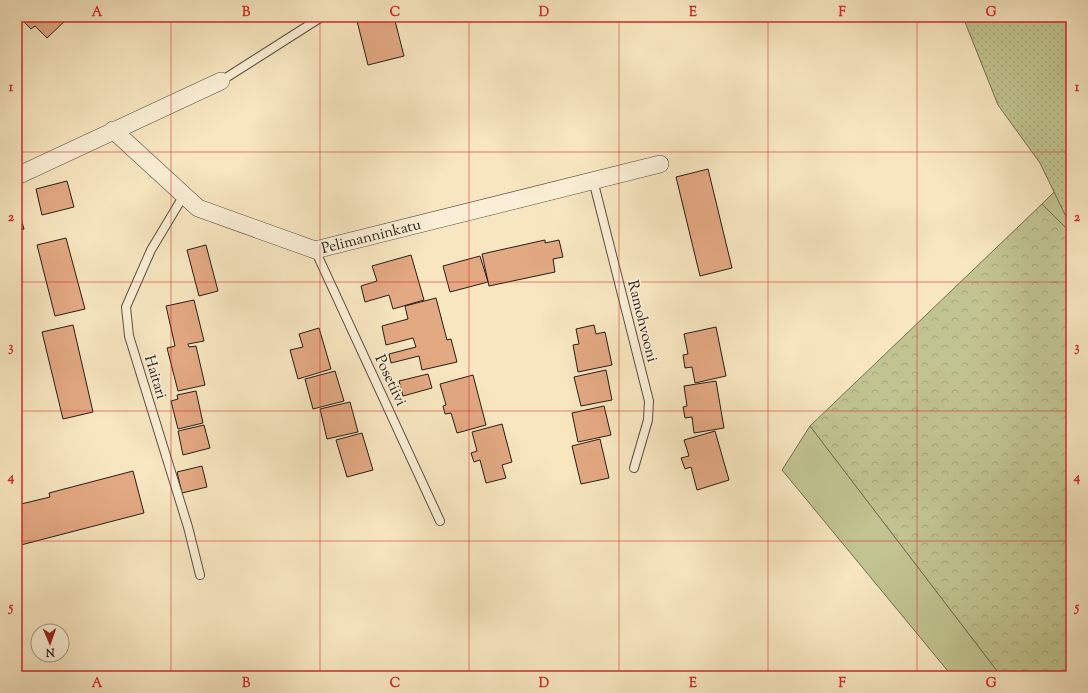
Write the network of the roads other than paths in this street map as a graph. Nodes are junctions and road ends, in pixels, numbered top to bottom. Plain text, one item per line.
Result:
1 (320, 18) dead end
2 (221, 81) joint
3 (113, 130) junction
4 (660, 164) dead end
5 (17, 176) edge
6 (593, 180) junction
7 (184, 195) junction
8 (315, 250) junction
9 (634, 468) dead end
10 (440, 521) dead end
11 (200, 575) dead end

1 - 2 lane
2 - 3 street
3 - 5 street
3 - 7 street, Pelimanninkatu
4 - 6 street, Pelimanninkatu
6 - 8 street, Pelimanninkatu
6 - 9 lane, Ramohvooni
7 - 8 street, Pelimanninkatu
7 - 11 lane, Haitari
8 - 10 lane, Posetiivi

